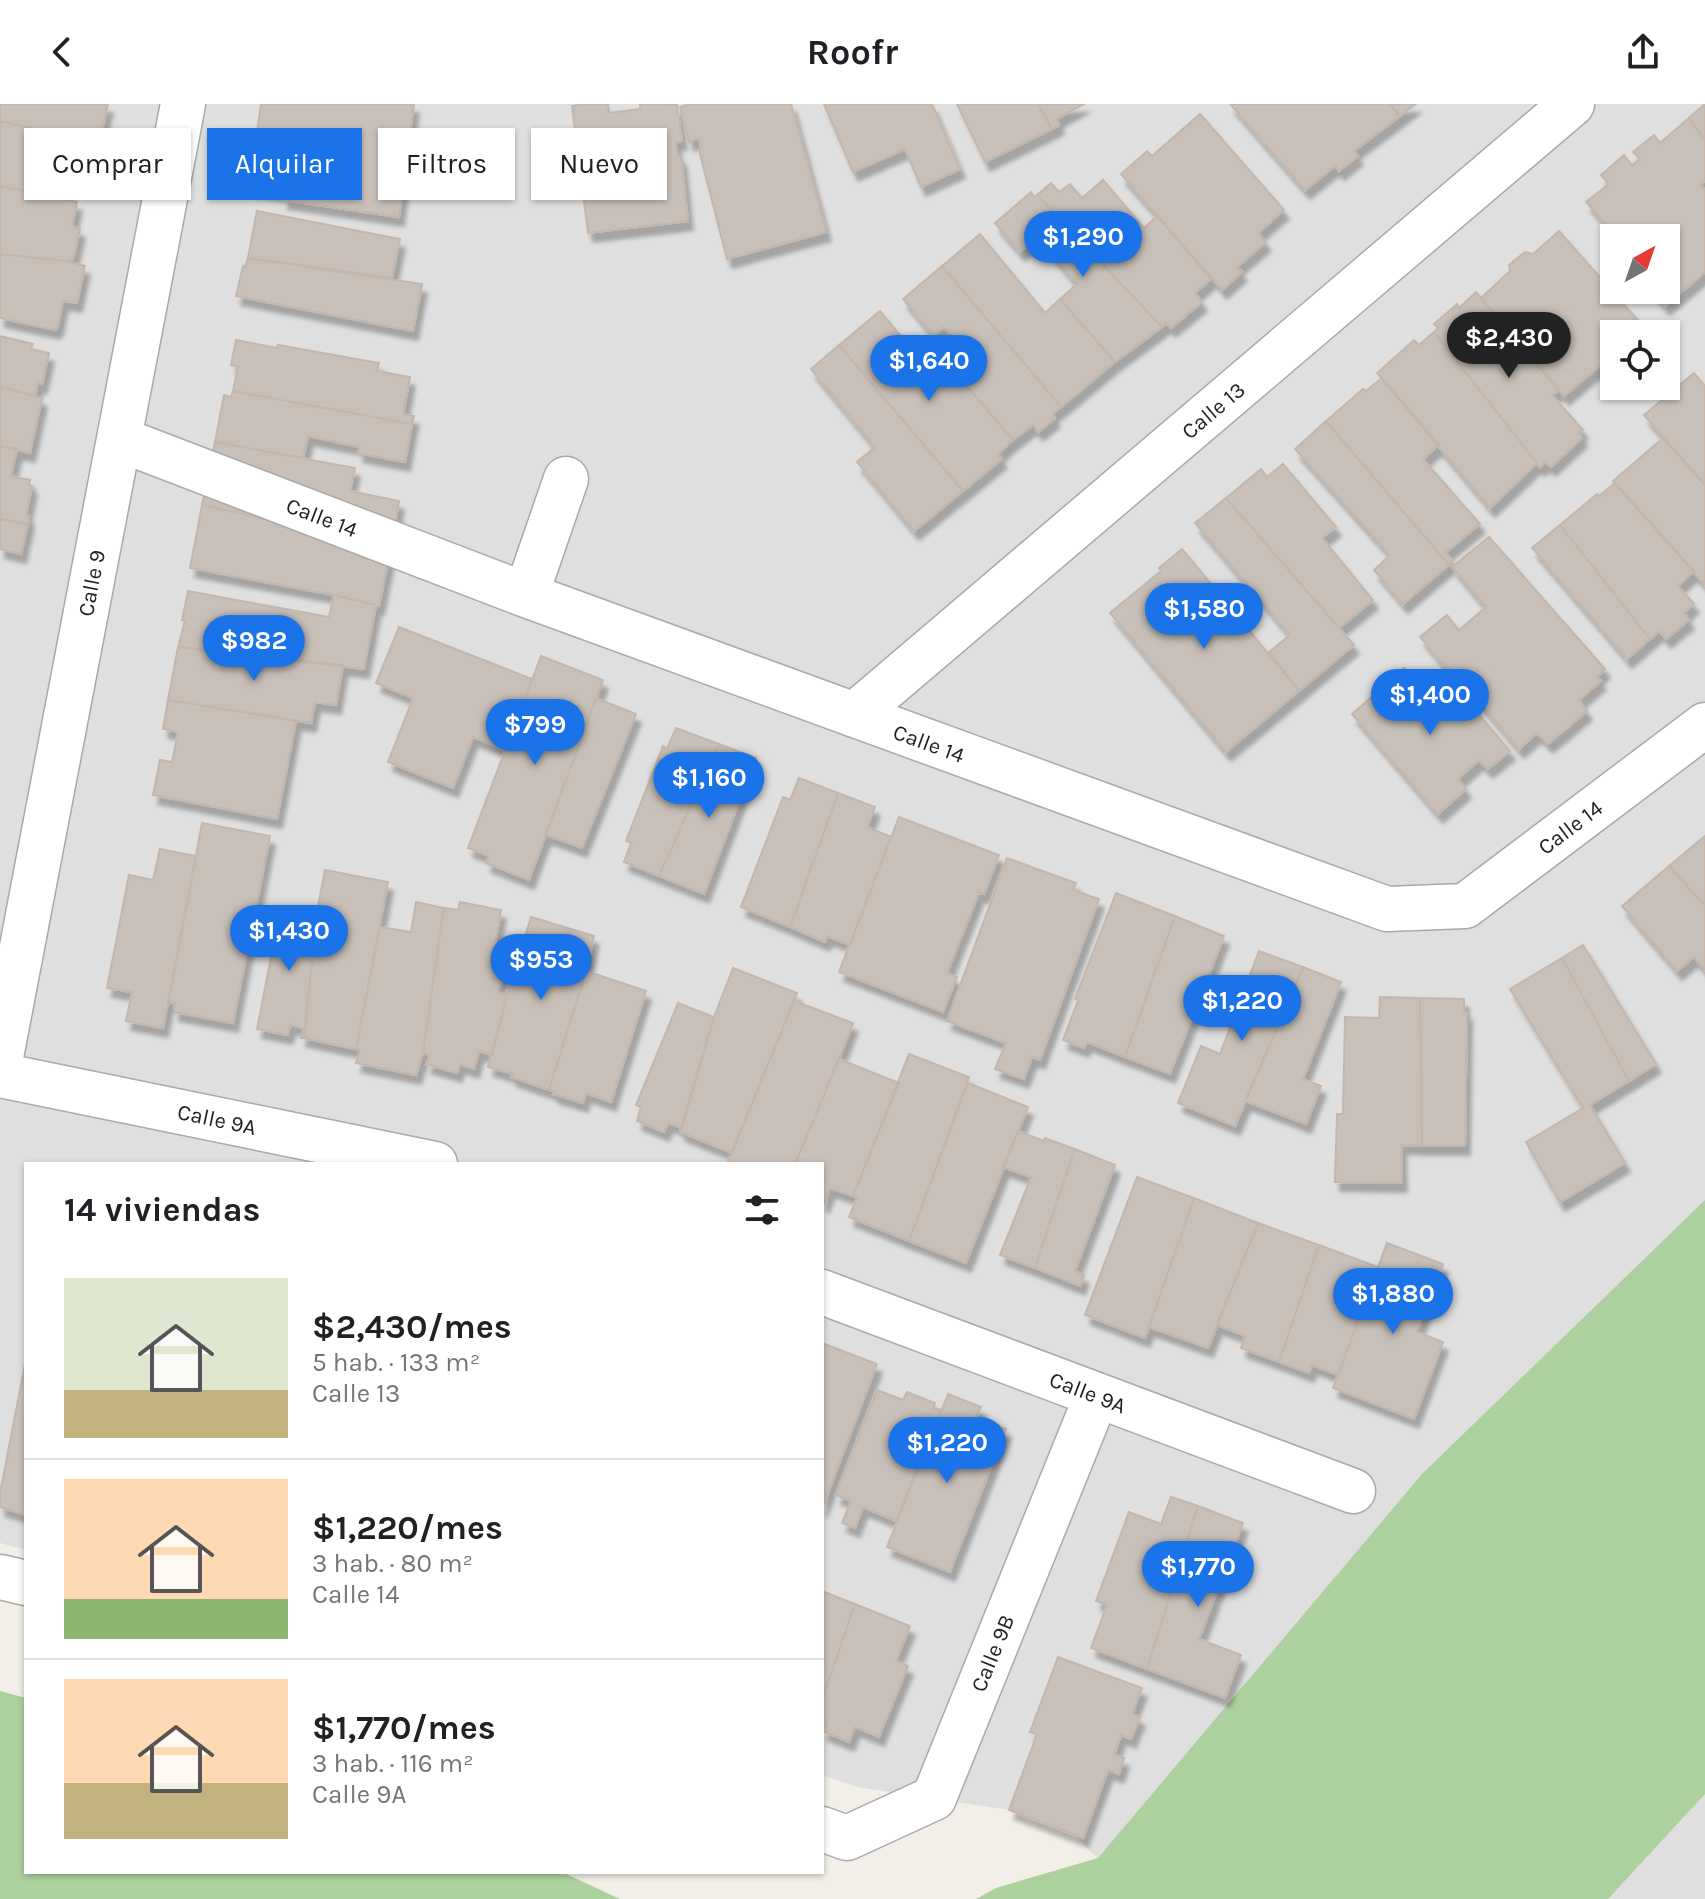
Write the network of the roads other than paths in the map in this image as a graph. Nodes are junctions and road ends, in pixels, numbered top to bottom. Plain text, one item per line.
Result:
1 (183, 104) edge
2 (1572, 104) edge
3 (119, 439) junction
4 (566, 479) dead end
5 (526, 595) junction
6 (854, 715) junction
7 (1705, 725) edge
8 (0, 1062) edge
9 (0, 1075) edge
10 (425, 1162) edge
11 (824, 1293) edge
12 (1097, 1395) junction
13 (1353, 1491) dead end
14 (0, 1577) edge
15 (24, 1583) edge
16 (824, 1830) edge

1 - 3 street, Calle 9
2 - 6 street, Calle 13
3 - 5 street, Calle 14
3 - 8 street, Calle 9
4 - 5 street
5 - 6 street, Calle 14
6 - 7 street, Calle 14
9 - 10 street, Calle 9A
11 - 12 street, Calle 9A
12 - 13 street, Calle 9A
12 - 16 street, Calle 9B
14 - 15 street

